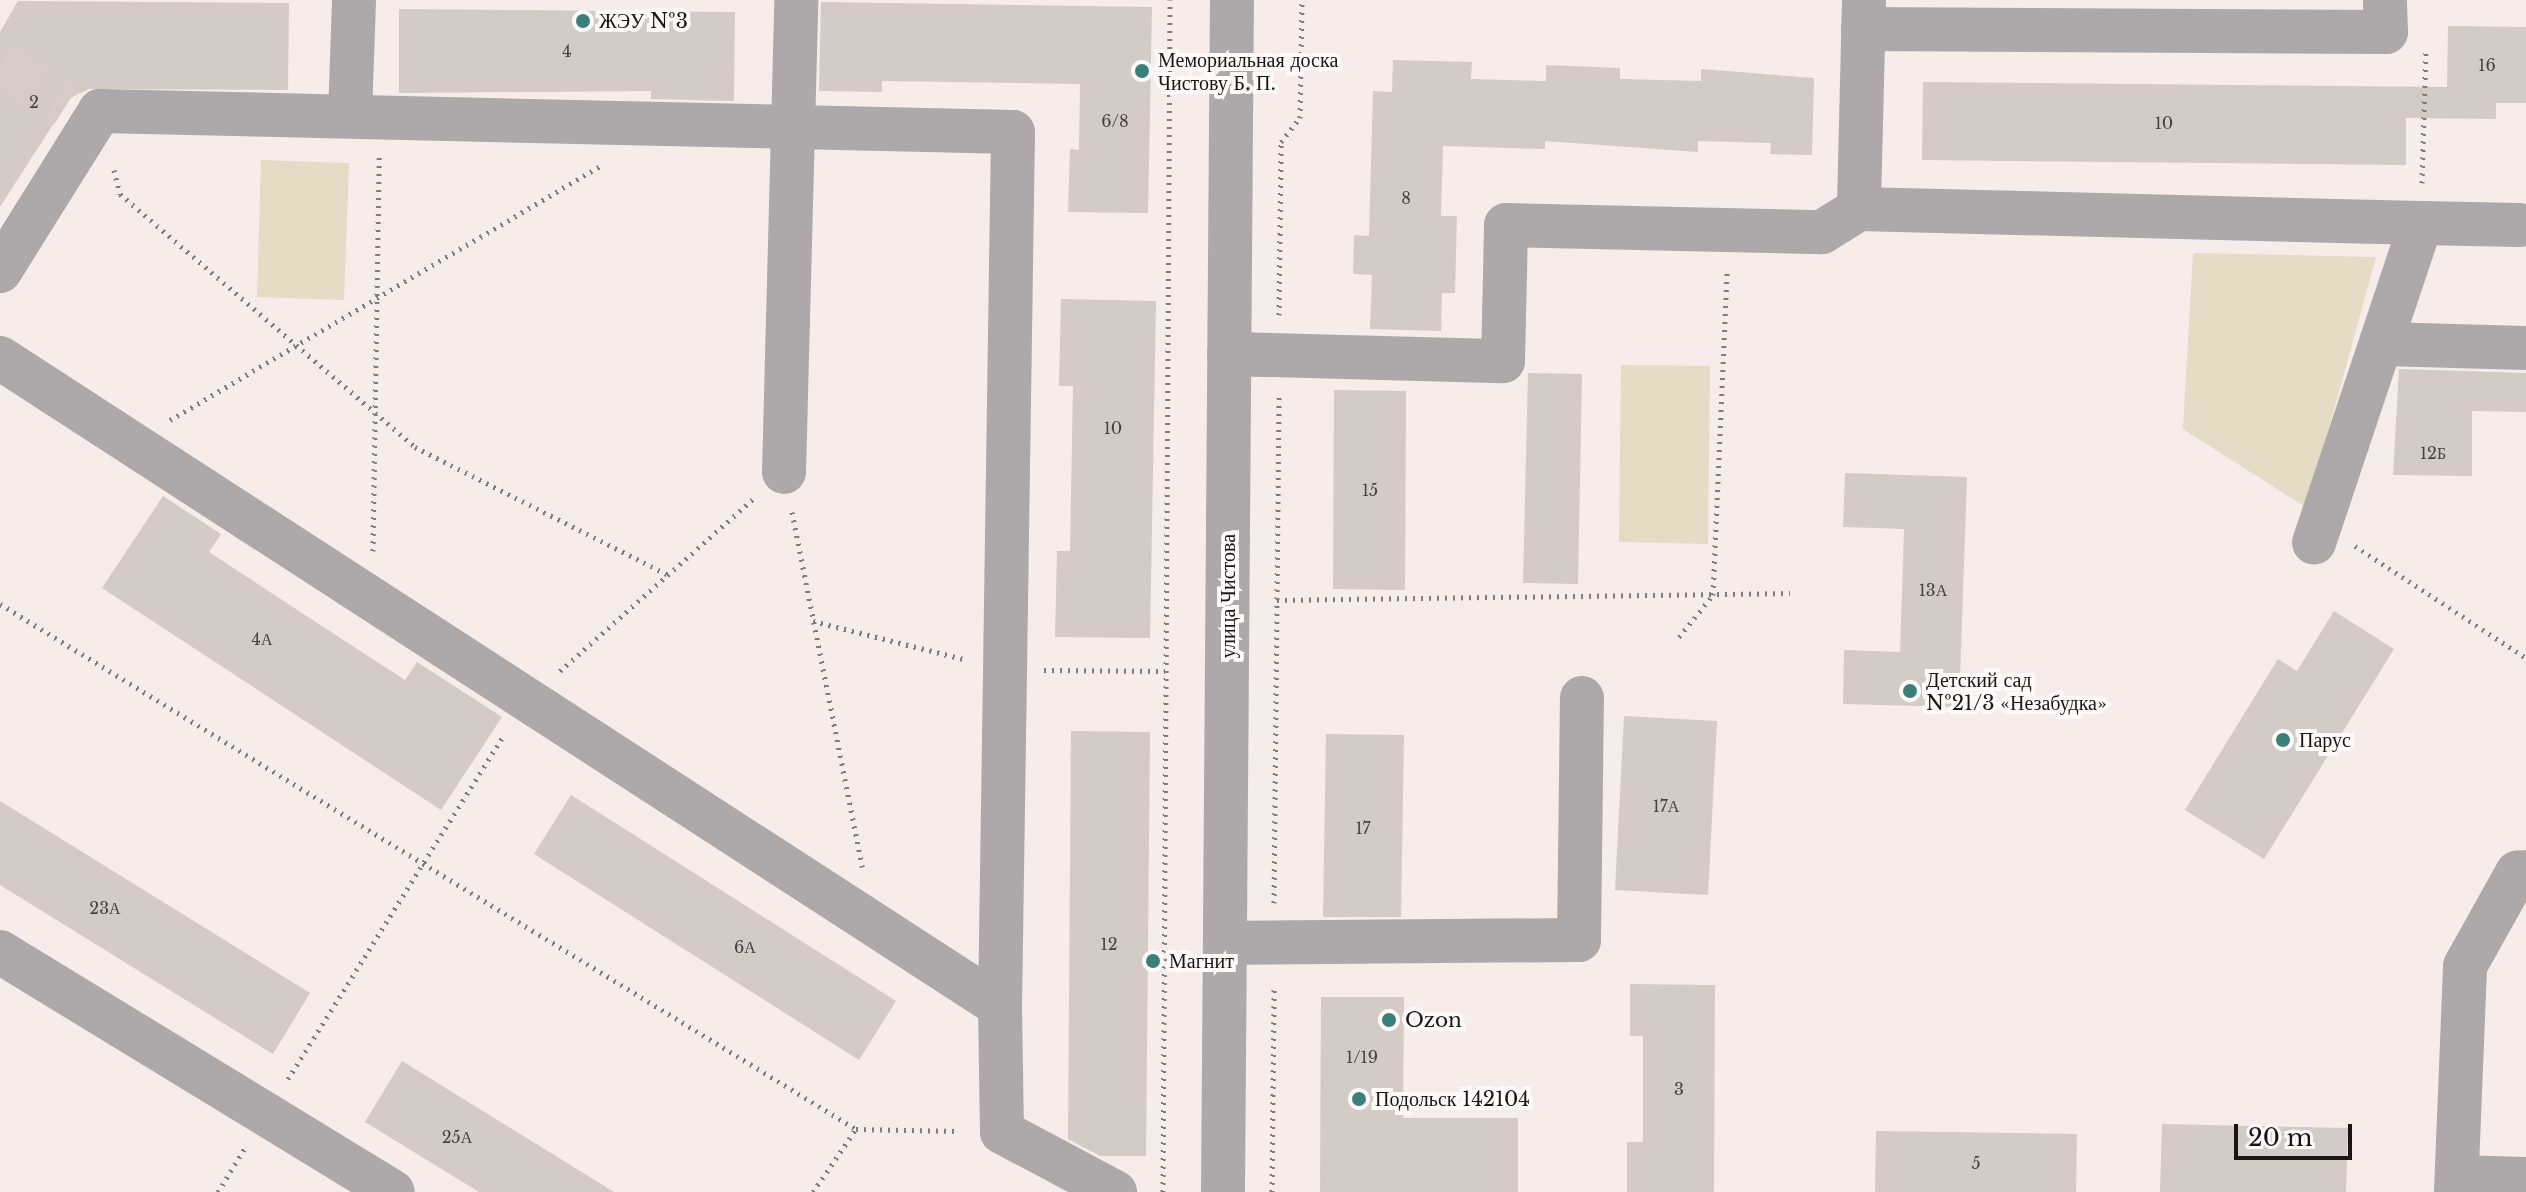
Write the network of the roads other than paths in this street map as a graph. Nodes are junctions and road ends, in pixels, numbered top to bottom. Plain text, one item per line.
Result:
1 (354, 0) edge
2 (796, 0) edge
3 (1232, 0) edge
4 (2385, 0) edge
5 (1864, 14) edge
6 (365, 116) junction
7 (794, 126) junction
8 (1859, 209) junction
9 (2421, 223) junction
10 (2519, 225) dead end
11 (0, 271) edge
12 (2383, 344) junction
13 (2526, 348) edge
14 (1229, 354) junction
15 (0, 358) edge
16 (784, 472) road end
17 (2317, 533) road end
18 (1582, 698) dead end
19 (2526, 872) edge
20 (1225, 943) junction
21 (0, 952) edge
22 (1000, 1006) junction
23 (2526, 1179) edge
24 (2457, 1185) edge
25 (393, 1192) edge
26 (1115, 1192) edge
27 (1223, 1192) edge

1 - 6 street
2 - 7 street
3 - 14 street, улица Чистова
4 - 5 street
5 - 8 street
6 - 7 street
6 - 11 street
7 - 16 street
7 - 22 street
8 - 9 street
8 - 14 street
9 - 10 street
9 - 12 street
12 - 13 street
12 - 17 street
14 - 20 street, улица Чистова
15 - 22 street
18 - 20 street
19 - 24 street
20 - 27 street, улица Чистова
21 - 25 street
22 - 26 street
23 - 24 street

